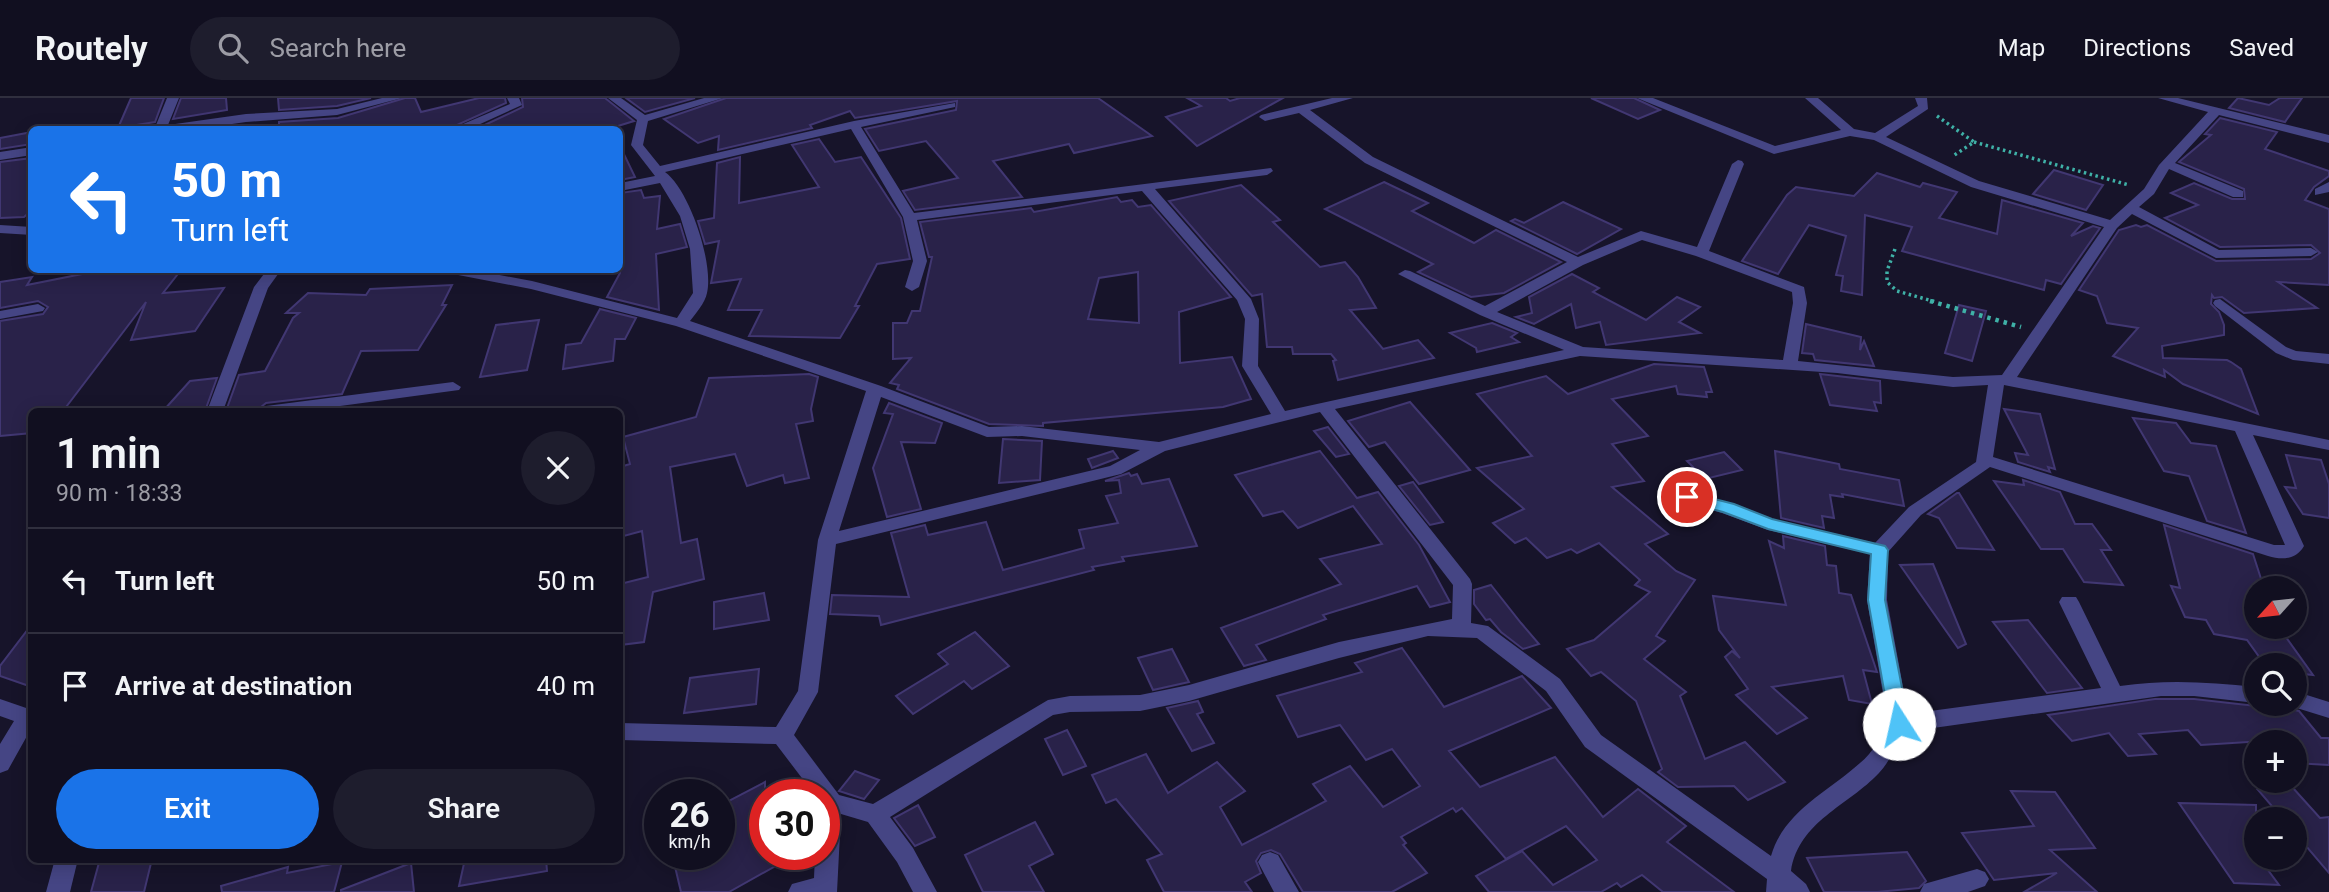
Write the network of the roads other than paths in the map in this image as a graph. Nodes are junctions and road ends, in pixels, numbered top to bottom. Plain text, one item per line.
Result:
1 (173, 98) edge
2 (396, 98) edge
3 (513, 98) edge
4 (614, 98) edge
5 (717, 98) edge
6 (1347, 98) edge
7 (1643, 98) edge
8 (1811, 98) edge
9 (2164, 98) edge
10 (2189, 100) edge
11 (1923, 102) edge
12 (349, 103) edge
13 (951, 105) dead end
14 (1301, 108) junction
15 (2217, 110) junction
16 (1265, 117) dead end
17 (258, 118) junction
18 (643, 120) junction
19 (854, 125) junction
20 (162, 126) edge
21 (193, 126) edge
22 (250, 126) edge
23 (465, 126) edge
24 (1850, 132) junction
25 (1877, 137) junction
26 (2329, 139) edge
27 (28, 152) edge
28 (0, 156) edge
29 (1738, 164) dead end
30 (2167, 164) junction
31 (1267, 171) dead end
32 (662, 174) junction
33 (623, 186) edge
34 (1145, 186) junction
35 (2238, 194) dead end
36 (2129, 207) junction
37 (910, 217) junction
38 (2112, 225) junction
39 (0, 229) edge
40 (28, 231) edge
41 (2311, 252) dead end
42 (1701, 253) junction
43 (1578, 262) junction
44 (272, 273) edge
45 (469, 273) edge
46 (1405, 274) dead end
47 (912, 287) dead end
48 (2220, 303) dead end
49 (38, 308) dead end
50 (1485, 312) junction
51 (0, 315) edge
52 (681, 323) junction
53 (1580, 351) junction
54 (2329, 359) edge
55 (1790, 365) junction
56 (2002, 381) junction
57 (453, 387) dead end
58 (875, 389) junction
59 (1324, 405) junction
60 (216, 408) edge
61 (289, 408) edge
62 (1281, 417) junction
63 (2241, 426) junction
64 (2329, 446) edge
65 (1159, 447) junction
66 (1986, 460) junction
67 (1667, 492) dead end
68 (827, 540) junction
69 (1880, 550) junction
70 (2069, 602) dead end
71 (1448, 628) junction
72 (2113, 692) junction
73 (2244, 694) edge
74 (2307, 703) edge
75 (0, 707) edge
76 (2329, 710) edge
77 (28, 719) edge
78 (28, 721) edge
79 (1899, 724) junction
80 (623, 730) edge
81 (782, 736) junction
82 (0, 764) edge
83 (815, 779) edge
84 (840, 804) edge
85 (875, 814) junction
86 (1270, 862) dead end
87 (66, 863) edge
88 (826, 870) edge
89 (1977, 879) dead end
90 (1778, 883) edge
91 (825, 889) edge
92 (58, 892) edge
93 (800, 892) edge
94 (925, 892) edge
95 (1287, 892) edge
96 (1798, 892) edge
97 (1932, 892) edge

1 - 20 street
2 - 12 street
3 - 23 street
4 - 18 street
5 - 18 street
6 - 14 street
7 - 24 street
8 - 24 street
9 - 10 street
10 - 15 street
11 - 25 street
12 - 17 street
13 - 19 street
14 - 16 street
14 - 43 street
15 - 26 street
15 - 30 street
17 - 21 street
17 - 22 street
18 - 32 street
19 - 32 street
19 - 37 street
24 - 25 street
25 - 38 street
27 - 28 street
29 - 42 street
30 - 35 street
30 - 36 street
31 - 34 street
32 - 33 street
32 - 52 street
34 - 37 street
34 - 62 street
36 - 38 street
36 - 41 street
37 - 47 street
38 - 56 street
39 - 40 street
42 - 43 street
42 - 55 street
43 - 50 street
44 - 60 street
45 - 52 street
46 - 50 street
48 - 54 street
49 - 51 street
50 - 53 street
52 - 58 street
53 - 55 street
53 - 59 street
55 - 56 street
56 - 63 street
56 - 66 street
57 - 61 street
58 - 65 street
58 - 68 street
59 - 62 street
59 - 71 street
62 - 65 street
63 - 64 street
63 - 66 street
65 - 68 street
66 - 69 street
67 - 69 street
68 - 81 street
69 - 79 street
70 - 72 street
71 - 85 street
71 - 90 street
72 - 73 street
72 - 79 street
74 - 76 street
75 - 77 street
78 - 82 street
79 - 90 street
80 - 81 street
81 - 83 street
84 - 85 street
85 - 94 street
86 - 95 street
87 - 92 street
88 - 91 street
89 - 97 street
90 - 96 street
91 - 93 street

